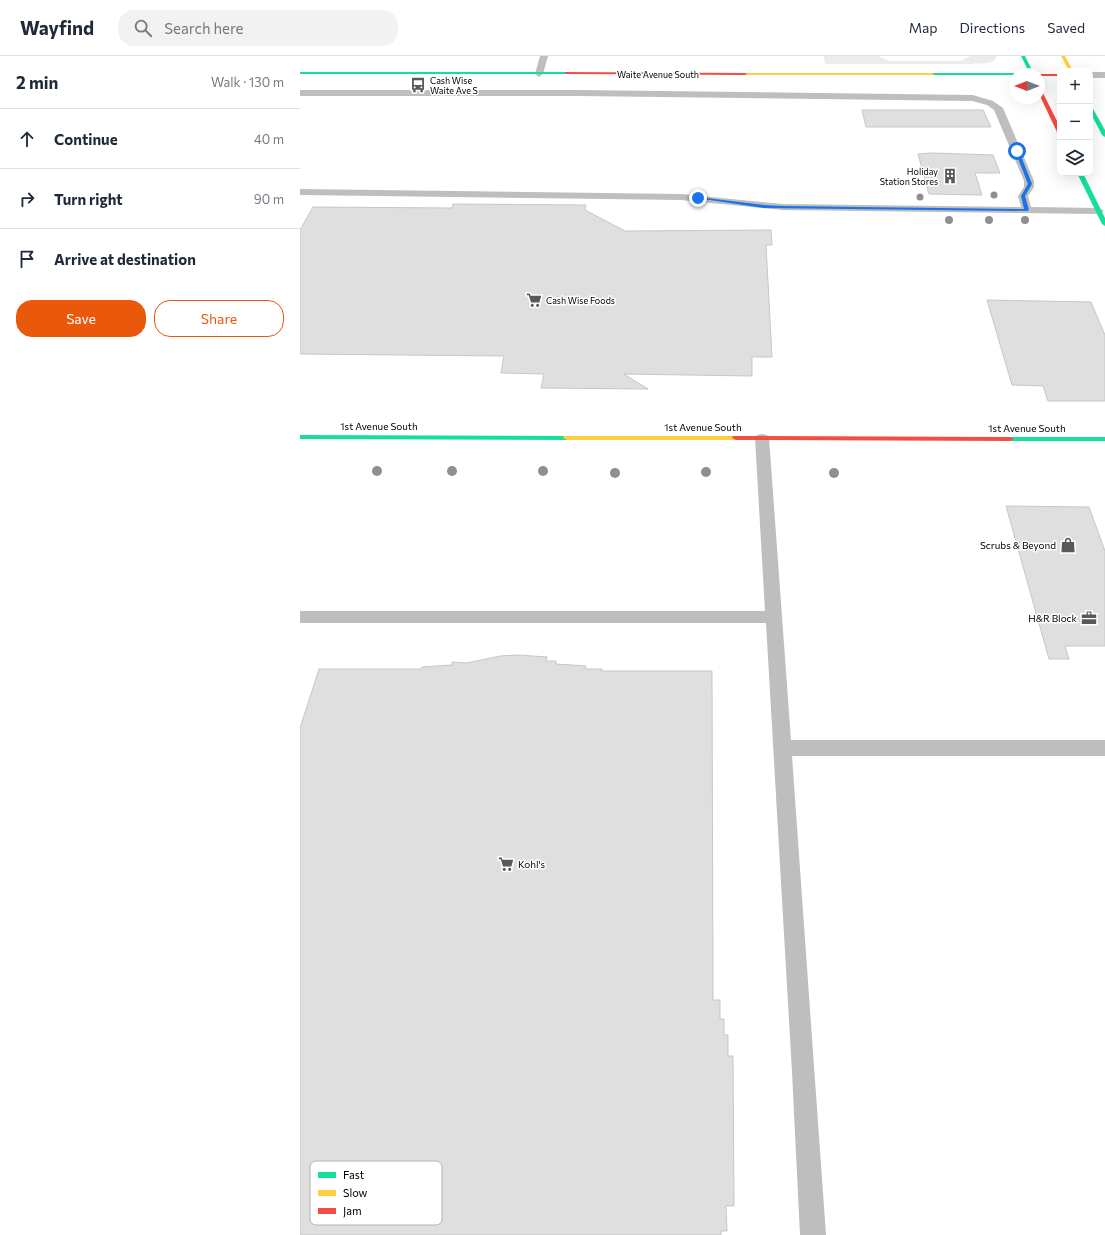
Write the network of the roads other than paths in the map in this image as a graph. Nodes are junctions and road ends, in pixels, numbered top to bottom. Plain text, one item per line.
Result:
1 (544, 56) edge
2 (1023, 56) edge
3 (1063, 56) edge
4 (1029, 68) edge
5 (1069, 68) edge
6 (300, 73) edge
7 (538, 74) junction
8 (1009, 74) edge
9 (1045, 74) edge
10 (1057, 75) edge
11 (1093, 75) edge
12 (1105, 75) edge
13 (300, 93) edge
14 (1045, 101) edge
15 (1093, 113) edge
16 (1057, 126) edge
17 (1105, 135) edge
18 (1082, 176) edge
19 (300, 192) edge
20 (1027, 210) junction
21 (1099, 211) junction
22 (1105, 224) edge
23 (300, 437) edge
24 (762, 438) junction
25 (1105, 439) edge
26 (300, 617) edge
27 (774, 617) junction
28 (783, 748) junction
29 (1105, 748) edge
30 (813, 1235) edge

1 - 7 lane
2 - 4 main road
3 - 5 main road
6 - 7 main road, Waite Avenue South
7 - 8 main road, Waite Avenue South
9 - 10 main road
11 - 12 street
13 - 20 lane
14 - 16 main road
15 - 17 main road
18 - 21 main road
19 - 20 lane
20 - 21 lane
21 - 22 main road
23 - 24 main road, 1st Avenue South
24 - 25 main road, 1st Avenue South
24 - 27 lane
26 - 27 lane
27 - 28 lane
28 - 29 lane
28 - 30 lane

